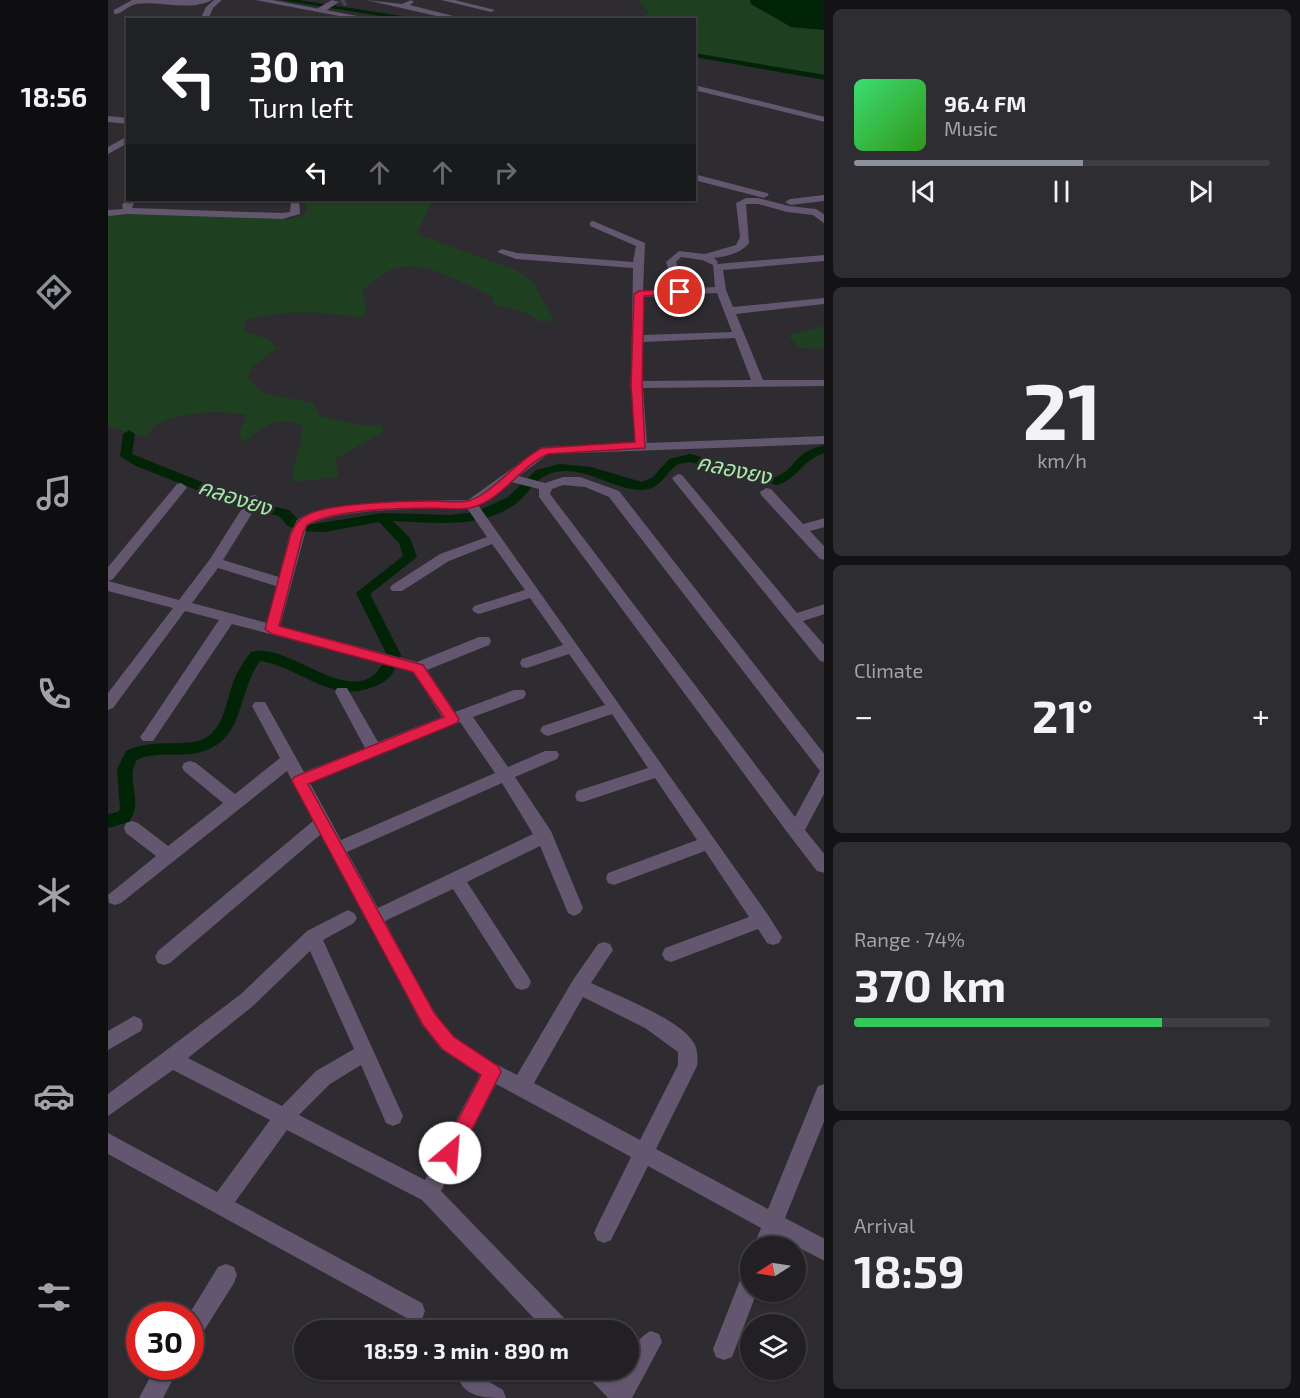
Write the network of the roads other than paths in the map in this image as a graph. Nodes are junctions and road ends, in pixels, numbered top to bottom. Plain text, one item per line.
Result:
1 (208, 0) edge
2 (218, 0) edge
3 (259, 0) edge
4 (370, 0) edge
5 (414, 0) edge
6 (445, 0) edge
7 (338, 2) dead end
8 (461, 2) edge
9 (403, 6) junction
10 (491, 10) dead end
11 (325, 11) junction
12 (117, 12) dead end
13 (442, 14) junction
14 (205, 18) edge
15 (317, 18) edge
16 (365, 18) edge
17 (458, 18) edge
18 (696, 88) edge
19 (108, 119) edge
20 (824, 120) edge
21 (126, 122) edge
22 (126, 140) edge
23 (108, 151) edge
24 (696, 178) edge
25 (824, 198) edge
26 (130, 201) edge
27 (295, 201) edge
28 (128, 211) junction
29 (108, 213) edge
30 (824, 219) edge
31 (593, 224) dead end
32 (502, 252) dead end
33 (705, 257) junction
34 (824, 258) edge
35 (638, 265) junction
36 (717, 267) junction
37 (674, 271) dead end
38 (721, 290) junction
39 (639, 294) junction
40 (824, 301) edge
41 (730, 311) junction
42 (738, 335) junction
43 (637, 339) junction
44 (824, 383) edge
45 (637, 385) junction
46 (759, 385) junction
47 (824, 441) edge
48 (641, 446) junction
49 (509, 477) junction
50 (678, 478) dead end
51 (534, 483) junction
52 (181, 487) dead end
53 (766, 492) dead end
54 (253, 502) dead end
55 (476, 510) junction
56 (824, 522) edge
57 (800, 530) junction
58 (497, 538) junction
59 (824, 555) edge
60 (215, 562) junction
61 (108, 576) edge
62 (284, 583) junction
63 (108, 586) edge
64 (396, 588) dead end
65 (534, 592) junction
66 (183, 606) junction
67 (480, 609) dead end
68 (824, 609) edge
69 (228, 618) junction
70 (793, 619) junction
71 (272, 629) junction
72 (484, 641) dead end
73 (573, 647) junction
74 (824, 656) edge
75 (527, 663) dead end
76 (418, 668) junction
77 (342, 692) dead end
78 (519, 694) dead end
79 (108, 704) edge
80 (260, 706) dead end
81 (615, 707) junction
82 (458, 717) junction
83 (548, 730) dead end
84 (148, 737) dead end
85 (375, 751) junction
86 (551, 755) dead end
87 (288, 761) junction
88 (824, 766) edge
89 (190, 767) dead end
90 (658, 771) junction
91 (504, 774) junction
92 (824, 778) edge
93 (299, 781) junction
94 (583, 796) dead end
95 (235, 802) junction
96 (322, 823) junction
97 (132, 828) dead end
98 (796, 831) junction
99 (545, 836) junction
100 (707, 843) junction
101 (336, 849) junction
102 (167, 855) junction
103 (823, 866) dead end
104 (614, 878) dead end
105 (456, 879) junction
106 (115, 898) dead end
107 (574, 908) dead end
108 (348, 918) dead end
109 (373, 919) junction
110 (762, 920) junction
111 (313, 937) junction
112 (773, 937) dead end
113 (604, 950) dead end
114 (671, 954) dead end
115 (165, 957) dead end
116 (522, 982) dead end
117 (579, 986) junction
118 (134, 1025) dead end
119 (108, 1041) edge
120 (365, 1053) junction
121 (172, 1059) junction
122 (492, 1072) junction
123 (520, 1088) junction
124 (824, 1096) edge
125 (108, 1106) edge
126 (393, 1116) dead end
127 (285, 1118) junction
128 (108, 1143) edge
129 (643, 1153) junction
130 (429, 1193) junction
131 (221, 1204) junction
132 (773, 1224) junction
133 (604, 1233) dead end
134 (768, 1236) edge
135 (824, 1250) edge
136 (226, 1275) dead end
137 (743, 1302) edge
138 (204, 1310) edge
139 (414, 1311) dead end
140 (550, 1320) edge
141 (651, 1342) dead end
142 (724, 1349) dead end
143 (161, 1380) edge
144 (606, 1380) edge
145 (471, 1382) dead end
146 (621, 1396) edge
147 (150, 1398) edge
148 (495, 1398) edge

1 - 12 street
2 - 14 street
3 - 11 street
4 - 9 street
5 - 9 street
6 - 8 street
7 - 11 street
8 - 10 street
8 - 13 street
9 - 13 street
11 - 15 street
11 - 16 street
13 - 17 street
18 - 20 street
19 - 21 street
22 - 23 street
24 - 25 street
26 - 28 street
27 - 28 street
28 - 29 street
30 - 33 street
31 - 35 street
32 - 35 street
33 - 36 street
33 - 37 street
34 - 36 street
35 - 39 street
36 - 38 street
38 - 39 street
38 - 41 street
39 - 43 street
40 - 41 street
41 - 42 street
42 - 43 street
42 - 46 street
43 - 45 street
44 - 46 street
45 - 46 street
45 - 48 street
47 - 48 street
48 - 49 street
49 - 51 street
49 - 55 street
50 - 70 street
51 - 88 street
51 - 98 street
52 - 61 street
53 - 57 street
54 - 60 street
55 - 58 street
55 - 62 street
56 - 57 street
57 - 59 street
58 - 64 street
58 - 65 street
60 - 62 street
60 - 66 street
62 - 71 street
63 - 66 street
65 - 67 street
65 - 73 street
66 - 69 street
66 - 79 street
68 - 70 street
69 - 71 street
69 - 84 street
70 - 74 street
71 - 76 street
72 - 76 street
73 - 75 street
73 - 81 street
76 - 82 street
77 - 85 street
78 - 82 street
80 - 87 street
81 - 83 street
81 - 90 street
82 - 85 street
82 - 91 street
85 - 93 street
86 - 91 street
87 - 93 street
87 - 95 street
89 - 95 street
90 - 94 street
90 - 100 street
91 - 99 street
91 - 101 street
92 - 98 street
93 - 96 street
95 - 102 street
96 - 101 street
96 - 115 street
97 - 102 street
98 - 103 street
99 - 105 street
99 - 107 street
100 - 104 street
100 - 110 street
101 - 109 street
102 - 106 street
105 - 109 street
105 - 116 street
108 - 111 street
109 - 122 street
110 - 112 street
110 - 114 street
111 - 120 street
111 - 121 street
113 - 117 street
117 - 123 street
117 - 129 street
118 - 119 street
120 - 126 street
120 - 127 street
121 - 125 street
121 - 127 street
122 - 123 street
122 - 130 street
123 - 129 street
124 - 132 street
127 - 130 street
127 - 131 street
128 - 131 street
129 - 132 street
129 - 133 street
130 - 140 street
131 - 139 street
132 - 134 street
132 - 135 street
136 - 138 street
137 - 142 street
141 - 146 street
143 - 147 street
144 - 146 street
145 - 148 street

